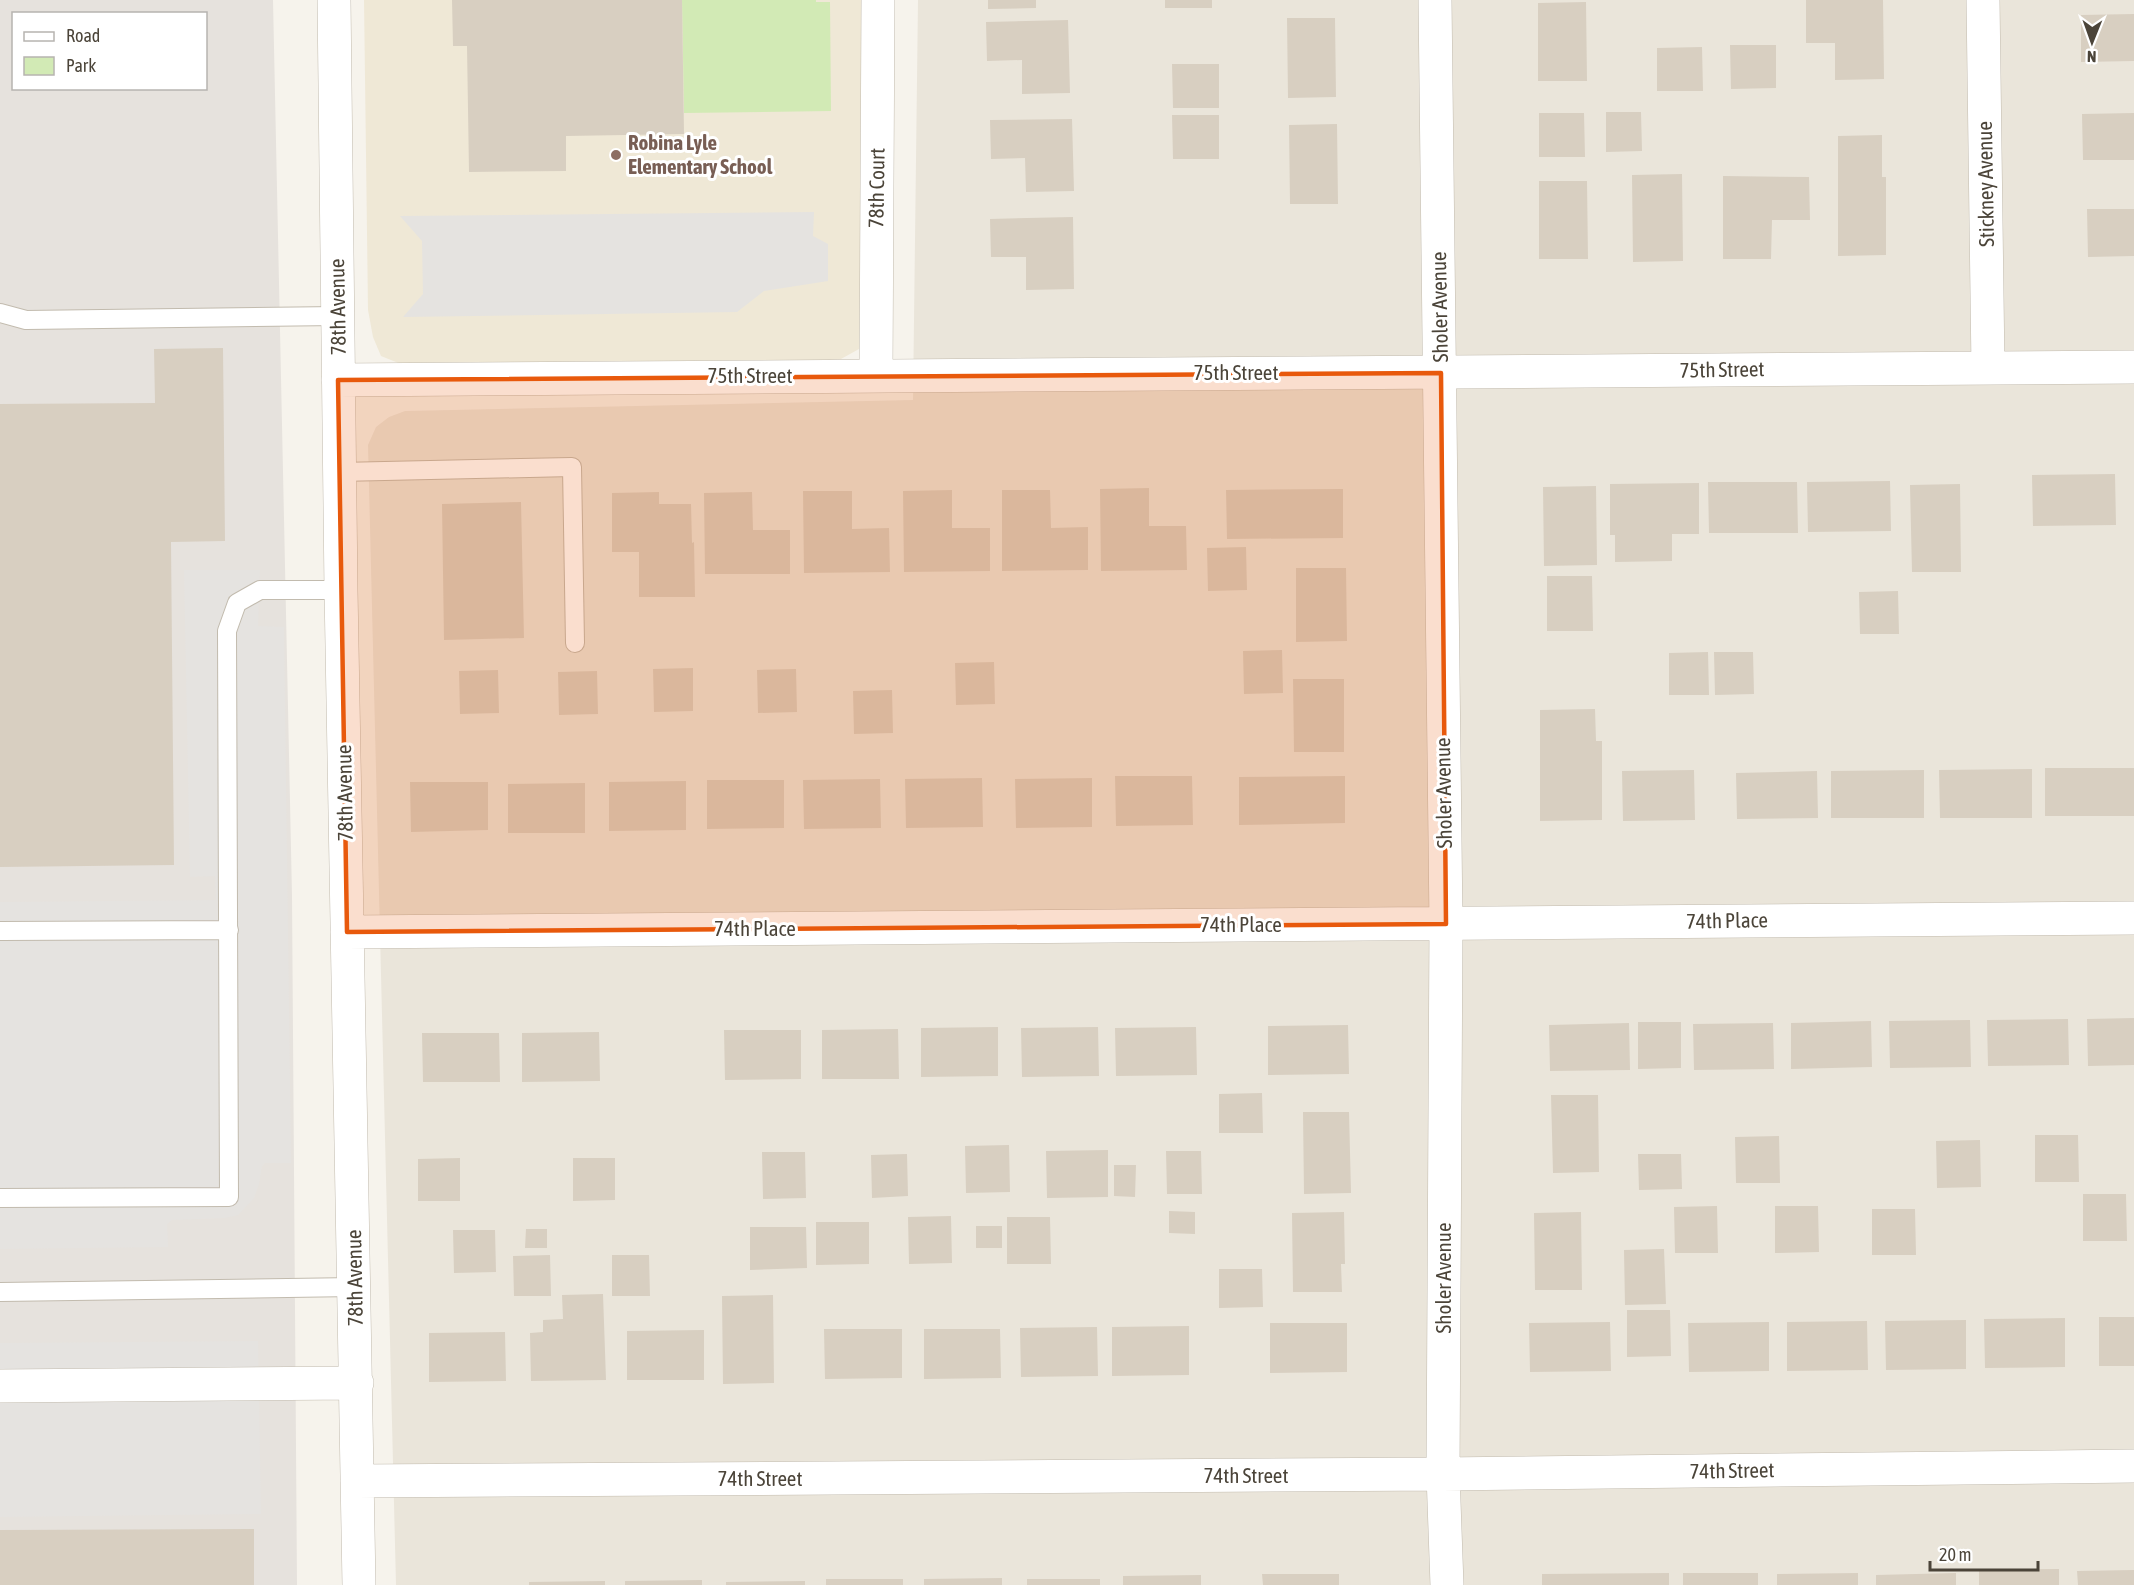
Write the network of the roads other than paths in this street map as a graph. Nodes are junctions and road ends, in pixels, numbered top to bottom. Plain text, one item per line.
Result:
1 (334, 0) edge
2 (878, 0) edge
3 (1435, 0) edge
4 (1983, 0) edge
5 (0, 313) edge
6 (338, 316) junction
7 (2134, 367) edge
8 (1988, 368) junction
9 (1441, 373) junction
10 (876, 375) junction
11 (338, 380) junction
12 (339, 472) junction
13 (341, 591) junction
14 (575, 643) dead end
15 (2134, 918) edge
16 (1446, 924) junction
17 (229, 930) junction
18 (0, 931) edge
19 (347, 932) junction
20 (0, 1198) edge
21 (355, 1287) junction
22 (0, 1292) edge
23 (357, 1383) junction
24 (0, 1386) edge
25 (2134, 1466) edge
26 (1443, 1474) junction
27 (357, 1481) junction
28 (359, 1585) edge
29 (1447, 1585) edge

1 - 6 street, 78th Avenue
2 - 10 street, 78th Court
3 - 9 street, Sholer Avenue
4 - 8 street, Stickney Avenue
5 - 6 lane
6 - 11 street, 78th Avenue
7 - 8 street, 75th Street
8 - 9 street, 75th Street
9 - 10 street, 75th Street
9 - 16 street, Sholer Avenue
10 - 11 street, 75th Street
11 - 12 street, 78th Avenue
12 - 13 street, 78th Avenue
12 - 14 lane
13 - 17 lane
13 - 19 street, 78th Avenue
15 - 16 street, 74th Place
16 - 19 street, 74th Place
16 - 26 street, Sholer Avenue
17 - 18 lane
17 - 20 lane
19 - 21 street, 78th Avenue
21 - 22 lane
21 - 23 street, 78th Avenue
23 - 24 street
23 - 27 street, 78th Avenue
25 - 26 street, 74th Street
26 - 27 street, 74th Street
26 - 29 street, Sholer Avenue
27 - 28 street, 78th Avenue

